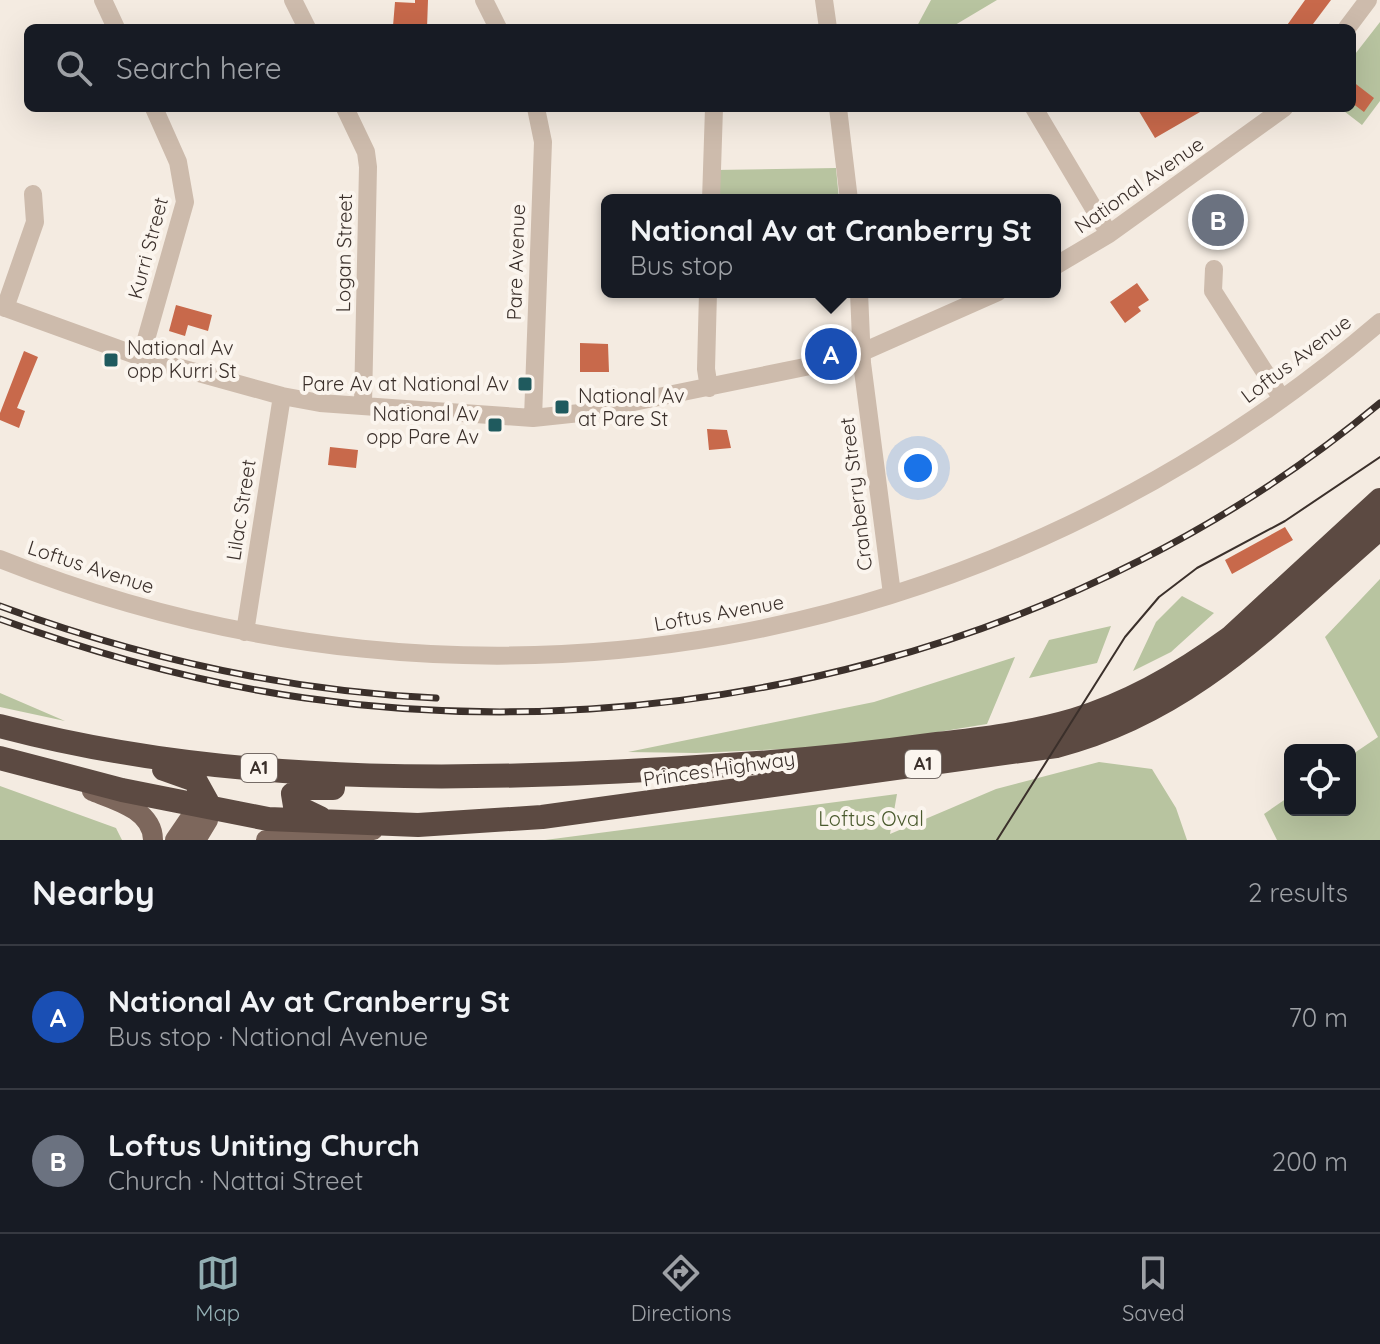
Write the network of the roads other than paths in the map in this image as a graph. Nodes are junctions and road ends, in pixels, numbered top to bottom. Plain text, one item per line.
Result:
1 (103, 0) edge
2 (293, 0) edge
3 (484, 0) edge
4 (824, 0) edge
5 (1368, 0) edge
6 (114, 24) edge
7 (305, 24) edge
8 (496, 24) edge
9 (827, 24) edge
10 (1350, 24) edge
11 (156, 112) edge
12 (347, 112) edge
13 (537, 112) edge
14 (714, 112) edge
15 (838, 112) edge
16 (1036, 112) edge
17 (1278, 112) edge
18 (33, 194) dead end
19 (711, 194) edge
20 (848, 194) edge
21 (1109, 234) junction
22 (1061, 262) edge
23 (1214, 269) dead end
24 (708, 298) edge
25 (859, 298) edge
26 (985, 298) edge
27 (2, 307) edge
28 (1380, 322) edge
29 (862, 354) junction
30 (141, 357) junction
31 (709, 388) junction
32 (282, 396) junction
33 (1282, 399) junction
34 (363, 404) junction
35 (533, 418) junction
36 (1380, 500) edge
37 (1380, 528) edge
38 (0, 559) edge
39 (892, 594) junction
40 (245, 632) junction
41 (0, 726) edge
42 (66, 742) junction
43 (8, 760) edge
44 (273, 769) junction
45 (455, 778) junction
46 (205, 803) junction
47 (333, 823) junction
48 (397, 826) junction
49 (153, 840) edge
50 (175, 840) edge
51 (196, 840) edge
52 (266, 840) edge

1 - 6 street
2 - 7 street
3 - 8 street
4 - 9 street
5 - 10 street
11 - 30 street, Kurri Street
12 - 34 street, Logan Street
13 - 35 street, Pare Avenue
14 - 19 street
15 - 20 street
16 - 21 street
17 - 21 street, National Avenue
18 - 27 street
21 - 22 street, National Avenue
23 - 33 street
24 - 31 street
25 - 29 street, Cranberry Street
26 - 29 street
27 - 30 street
28 - 33 street, Loftus Avenue
29 - 31 street
29 - 39 street, Cranberry Street
30 - 32 street
31 - 35 street
32 - 34 street
32 - 40 street, Lilac Street
33 - 39 street, Loftus Avenue
34 - 35 street
36 - 45 highway, Princes Highway / A1
37 - 48 highway, Princes Highway / A1
38 - 40 street, Loftus Avenue
39 - 40 street, Loftus Avenue
41 - 42 highway, Princes Highway / A1
42 - 44 highway, Princes Highway / A1
42 - 46 highway
43 - 46 highway, Princes Highway / A1
43 - 49 main road
44 - 45 highway, Princes Highway / A1
44 - 46 highway
45 - 47 highway
46 - 47 highway, Princes Highway / A1
46 - 50 main road
46 - 51 main road
47 - 48 highway, Princes Highway / A1
48 - 52 main road

